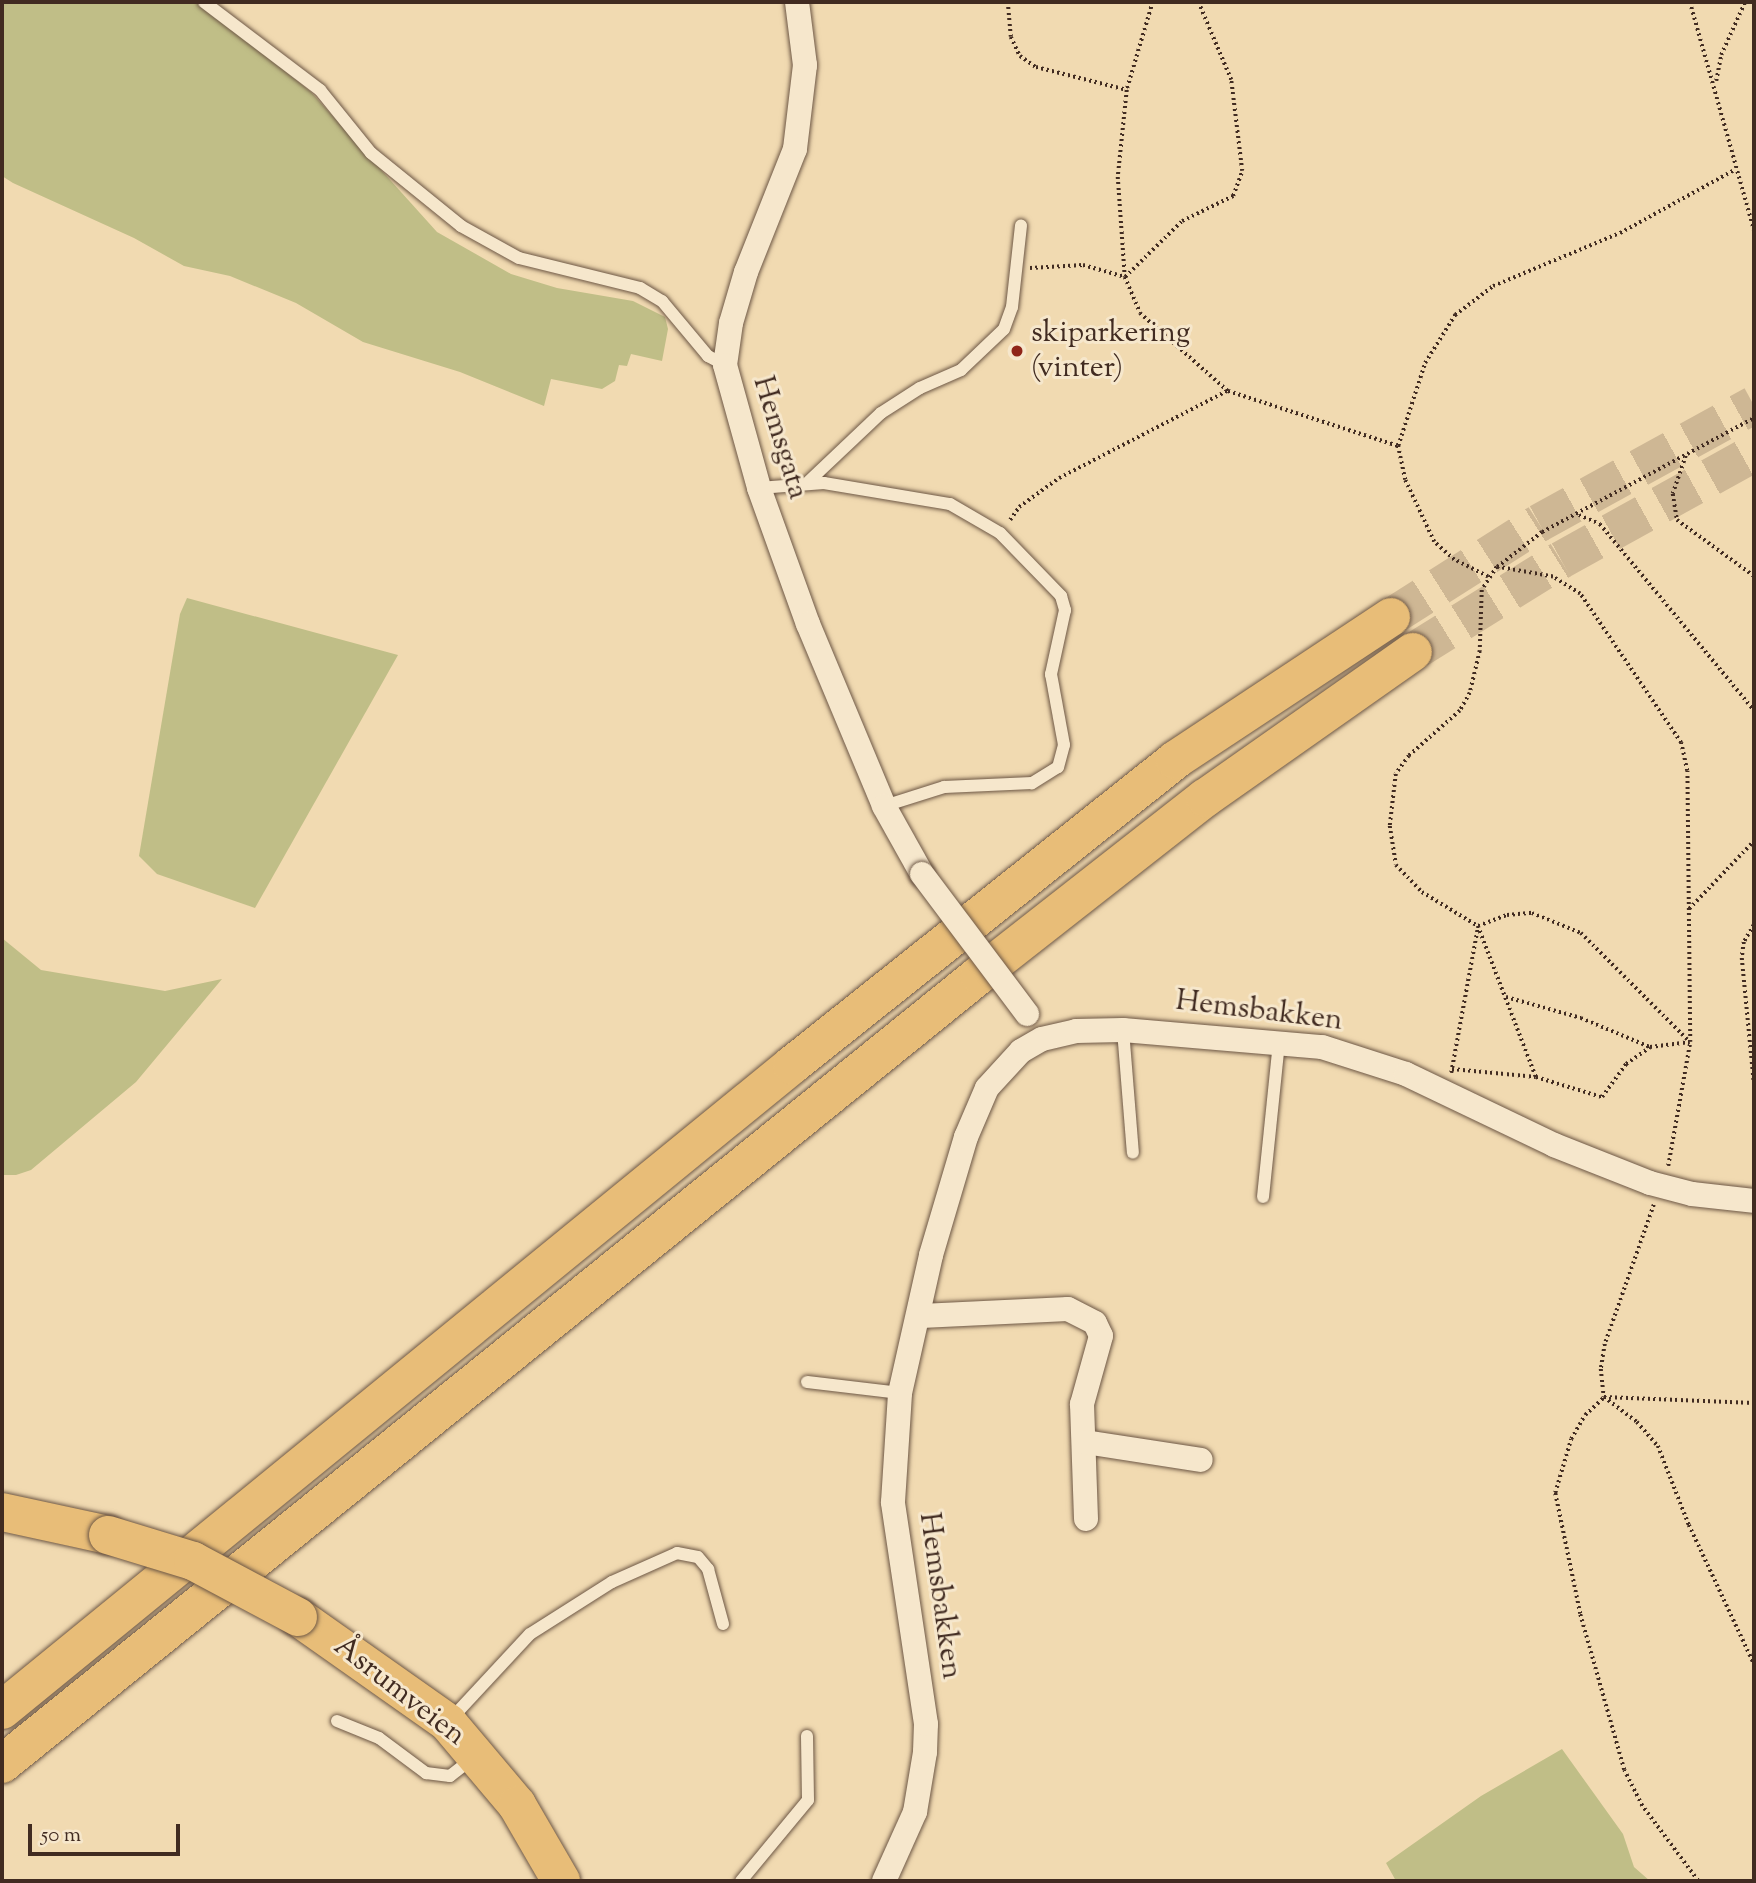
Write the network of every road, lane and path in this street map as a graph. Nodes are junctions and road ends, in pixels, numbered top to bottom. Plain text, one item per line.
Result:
1 (204, 2) edge
2 (797, 2) edge
3 (1008, 2) edge
4 (1153, 2) edge
5 (1198, 2) edge
6 (1690, 2) edge
7 (1745, 2) edge
8 (1715, 84) junction
9 (1127, 90) junction
10 (1734, 170) junction
11 (1021, 225) dead end
12 (1754, 230) edge
13 (1018, 270) junction
14 (1125, 277) junction
15 (725, 365) junction
16 (1228, 391) junction
17 (1754, 418) edge
18 (1398, 446) junction
19 (1686, 455) junction
20 (807, 483) junction
21 (760, 488) junction
22 (1576, 515) junction
23 (1000, 533) junction
24 (1497, 567) junction
25 (1754, 576) edge
26 (1489, 577) junction
27 (1391, 617) tunnel mouth
28 (1413, 652) tunnel mouth
29 (1754, 710) edge
30 (884, 806) junction
31 (1754, 841) edge
32 (1688, 910) junction
33 (1754, 925) edge
34 (1478, 926) junction
35 (1506, 997) junction
36 (1123, 1030) junction
37 (1042, 1039) junction
38 (1279, 1040) junction
39 (1690, 1042) junction
40 (1650, 1046) junction
41 (1536, 1077) junction
42 (1448, 1080) junction
43 (1754, 1082) edge
44 (1133, 1153) dead end
45 (1665, 1176) dead end
46 (1659, 1193) dead end
47 (1263, 1197) dead end
48 (1754, 1201) edge
49 (921, 1316) junction
50 (807, 1382) dead end
51 (900, 1393) junction
52 (1604, 1397) junction
53 (1754, 1403) edge
54 (1085, 1442) junction
55 (1201, 1460) dead end
56 (2, 1512) edge
57 (1086, 1519) dead end
58 (723, 1624) dead end
59 (1754, 1664) edge
60 (2, 1710) edge
61 (337, 1721) dead end
62 (448, 1723) junction
63 (807, 1736) dead end
64 (477, 1753) junction
65 (2, 1764) edge
66 (561, 1881) edge
67 (741, 1881) edge
68 (884, 1881) edge
69 (1698, 1881) edge

1 - 15 lane
2 - 15 street, Hemsgata
3 - 9 path
4 - 9 path
5 - 14 path
6 - 8 path
7 - 8 path
8 - 10 path
9 - 14 path
10 - 12 path
10 - 18 path
11 - 13 lane
13 - 14 path
13 - 20 lane
14 - 16 path
15 - 21 street, Hemsgata
16 - 18 path
16 - 23 path
17 - 19 path
18 - 26 path
19 - 22 path
19 - 25 path
20 - 21 lane
20 - 23 lane
21 - 30 street, Hemsgata
22 - 24 path
22 - 29 path
23 - 30 lane
24 - 26 path
24 - 32 path
26 - 34 path
27 - 60 main road
28 - 65 main road
30 - 37 street, Hemsgata, bridge
31 - 32 path
32 - 39 path
33 - 43 path
34 - 35 path
34 - 39 path
34 - 42 path
35 - 40 path
35 - 41 path
36 - 37 street, Hemsbakken
36 - 38 street, Hemsbakken
36 - 44 lane
37 - 49 street, Hemsbakken
38 - 42 street, Hemsbakken
38 - 47 lane
39 - 40 path
39 - 45 path
40 - 41 path
41 - 42 path
42 - 48 street, Hemsbakken
46 - 52 path
49 - 51 street, Hemsbakken
49 - 54 street
50 - 51 lane
51 - 68 street, Hemsbakken
52 - 53 path
52 - 59 path
52 - 69 path
54 - 55 street
54 - 57 street
56 - 62 main road, Åsrumveien, bridge
58 - 62 lane
61 - 64 lane
62 - 64 main road, Åsrumveien
63 - 67 lane
64 - 66 main road, Åsrumveien

